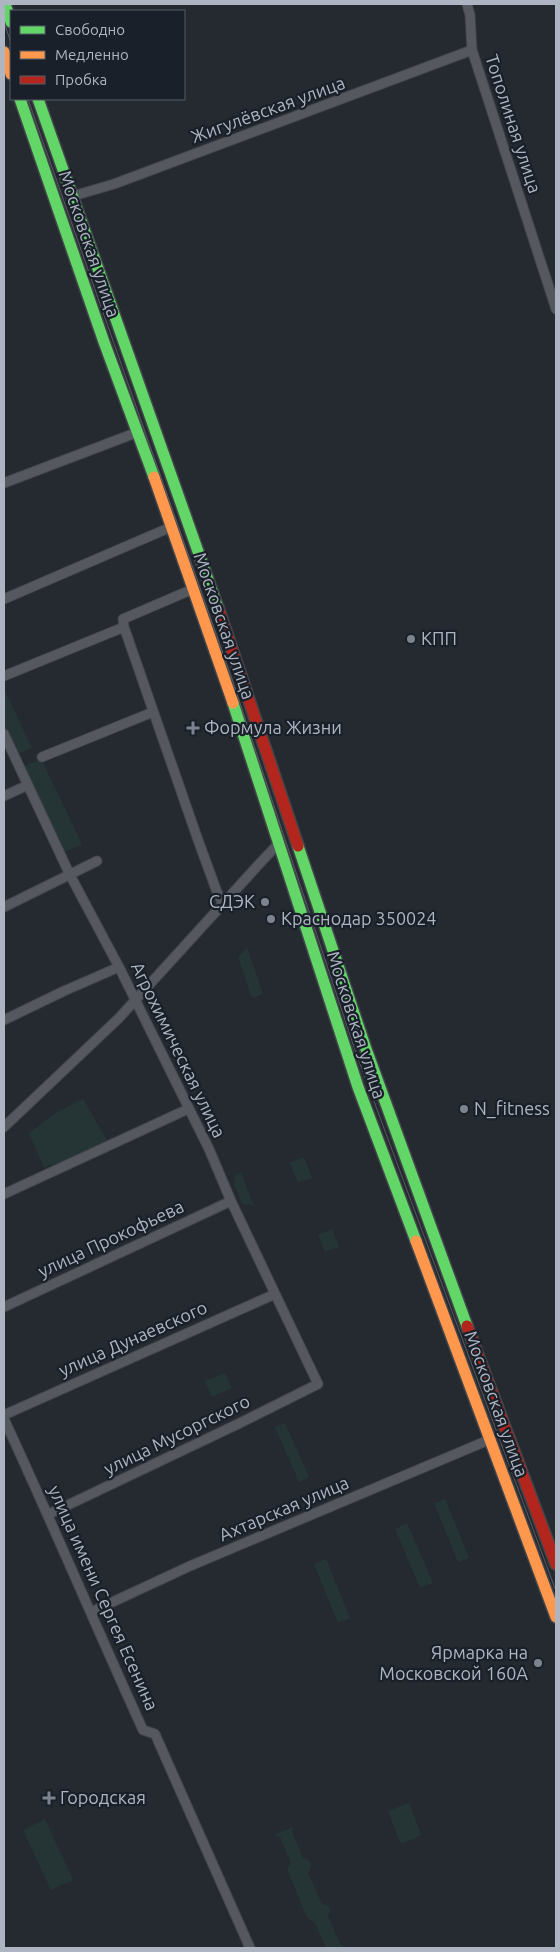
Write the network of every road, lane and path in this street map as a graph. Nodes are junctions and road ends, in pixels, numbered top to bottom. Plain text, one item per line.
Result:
1 (5, 4) edge
2 (467, 4) edge
3 (10, 19) edge
4 (472, 50) junction
5 (4, 52) edge
6 (10, 71) edge
7 (20, 100) edge
8 (38, 100) edge
9 (62, 165) junction
10 (46, 171) junction
11 (75, 200) junction
12 (57, 207) junction
13 (556, 309) edge
14 (138, 432) junction
15 (4, 483) edge
16 (171, 527) junction
17 (193, 589) junction
18 (4, 598) edge
19 (124, 627) junction
20 (4, 676) edge
21 (153, 712) junction
22 (4, 734) edge
23 (42, 757) dead end
24 (28, 784) junction
25 (4, 796) edge
26 (279, 844) junction
27 (97, 861) dead end
28 (70, 874) junction
29 (223, 904) junction
30 (4, 907) edge
31 (119, 967) junction
32 (136, 1001) junction
33 (4, 1020) edge
34 (188, 1109) junction
35 (4, 1127) edge
36 (4, 1194) edge
37 (231, 1201) junction
38 (275, 1294) junction
39 (4, 1307) edge
40 (318, 1384) joint
41 (4, 1415) edge
42 (4, 1419) edge
43 (491, 1439) junction
44 (535, 1509) junction
45 (49, 1514) junction
46 (518, 1516) junction
47 (551, 1541) edge
48 (533, 1554) junction
49 (556, 1564) edge
50 (91, 1612) junction
51 (556, 1617) edge
52 (250, 1948) edge

1 - 3 street
2 - 4 street, Тополиная улица
4 - 11 street, Жигулёвская улица
4 - 13 street, Тополиная улица
5 - 6 street
7 - 10 street, Московская улица
8 - 9 street, Московская улица
9 - 10 street
9 - 11 street, Московская улица
10 - 12 street, Московская улица
11 - 12 street
11 - 44 street, Московская улица
12 - 14 street, Московская улица
14 - 15 street
14 - 16 street, Московская улица
16 - 17 street, Московская улица
16 - 18 street
17 - 19 street
17 - 26 street, Московская улица
19 - 20 street
19 - 21 street
21 - 23 street
21 - 29 street
22 - 24 street, Агрохимическая улица
24 - 25 street
24 - 28 street, Агрохимическая улица
26 - 29 street
26 - 43 street, Московская улица
27 - 28 street
28 - 30 street
28 - 31 street, Агрохимическая улица
29 - 32 street
31 - 32 street, Агрохимическая улица
31 - 33 street
32 - 34 street, Агрохимическая улица
32 - 35 street
34 - 36 street
34 - 37 street, Агрохимическая улица
37 - 38 street, Агрохимическая улица
37 - 39 street, улица Прокофьева
38 - 40 street, Агрохимическая улица
38 - 41 street, улица Дунаевского
40 - 45 street, улица Мусоргского
42 - 45 street, улица имени Сергея Есенина
43 - 46 street, Московская улица
43 - 50 street, Ахтарская улица
44 - 46 street
44 - 47 street, Московская улица
45 - 50 street, улица имени Сергея Есенина
46 - 48 street, Московская улица
47 - 48 street
47 - 49 street, Московская улица
48 - 51 street, Московская улица
50 - 52 street, улица имени Сергея Есенина

